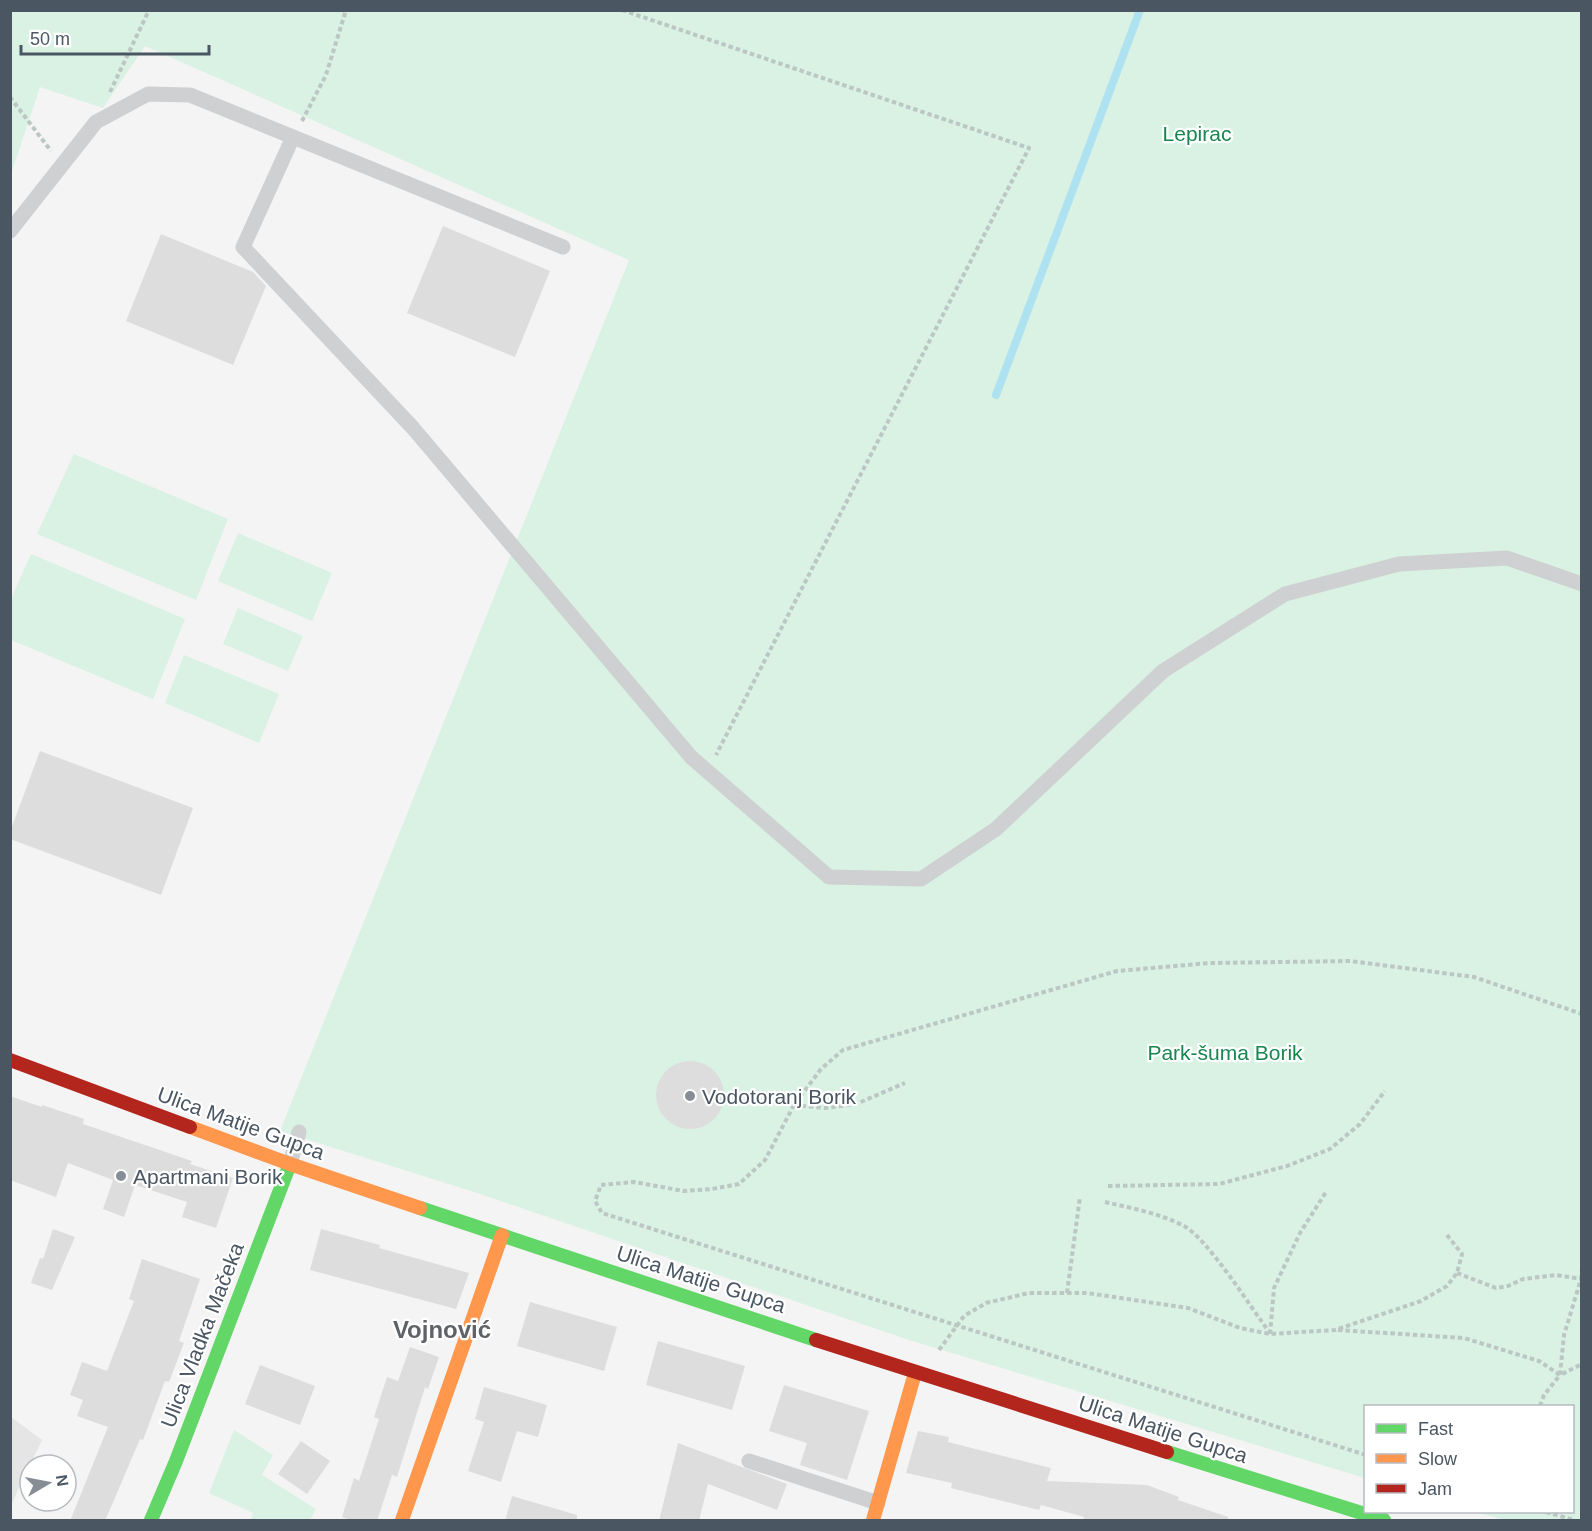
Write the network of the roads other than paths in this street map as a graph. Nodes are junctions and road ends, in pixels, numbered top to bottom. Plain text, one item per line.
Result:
1 (293, 137) junction
2 (10, 231) edge
3 (563, 248) dead end
4 (1581, 584) edge
5 (10, 1060) edge
6 (299, 1132) dead end
7 (290, 1164) junction
8 (502, 1235) junction
9 (915, 1372) junction
10 (749, 1461) dead end
11 (878, 1503) junction
12 (151, 1521) edge
13 (402, 1521) edge
14 (873, 1521) edge
15 (1384, 1521) edge

1 - 2 lane
1 - 3 lane
1 - 4 lane
5 - 7 street, Ulica Matije Gupca
6 - 7 lane
7 - 8 street, Ulica Matije Gupca
7 - 12 street, Ulica Vladka Mačeka
8 - 9 street, Ulica Matije Gupca
8 - 13 street
9 - 11 street
9 - 15 street, Ulica Matije Gupca
10 - 11 lane
11 - 14 street

